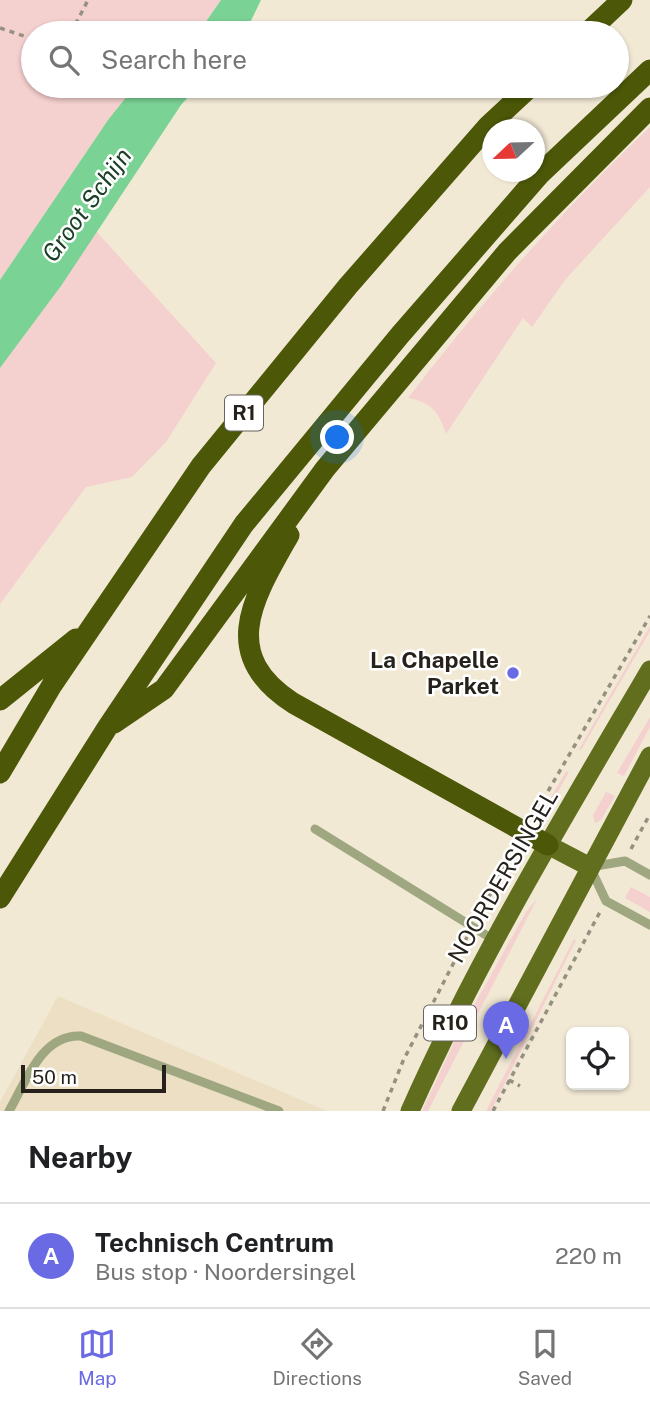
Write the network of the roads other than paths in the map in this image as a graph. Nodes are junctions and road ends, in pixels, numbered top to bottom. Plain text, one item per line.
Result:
1 (622, 0) edge
2 (600, 21) edge
3 (650, 70) edge
4 (629, 90) edge
5 (518, 98) edge
6 (620, 98) edge
7 (650, 108) edge
8 (325, 469) junction
9 (94, 625) junction
10 (650, 670) edge
11 (0, 700) edge
12 (107, 728) junction
13 (650, 756) edge
14 (0, 774) edge
15 (315, 830) dead end
16 (548, 845) junction
17 (590, 867) junction
18 (650, 875) edge
19 (0, 898) edge
20 (650, 925) edge
21 (494, 940) junction
22 (259, 1108) edge
23 (9, 1111) edge
24 (279, 1111) edge
25 (410, 1111) edge
26 (461, 1111) edge

1 - 2 highway
3 - 4 highway
5 - 9 highway, R1
6 - 12 highway
7 - 8 highway
8 - 12 highway
8 - 16 highway
9 - 11 highway, R1
9 - 14 highway, R1
10 - 16 main road, NOORDERSINGEL / R10
12 - 19 highway
13 - 17 main road, R10
15 - 21 lane
16 - 17 main road
16 - 21 main road, NOORDERSINGEL / R10
17 - 18 lane
17 - 20 lane
17 - 26 main road, R10
21 - 25 main road, NOORDERSINGEL / R10
22 - 23 lane
22 - 24 lane

